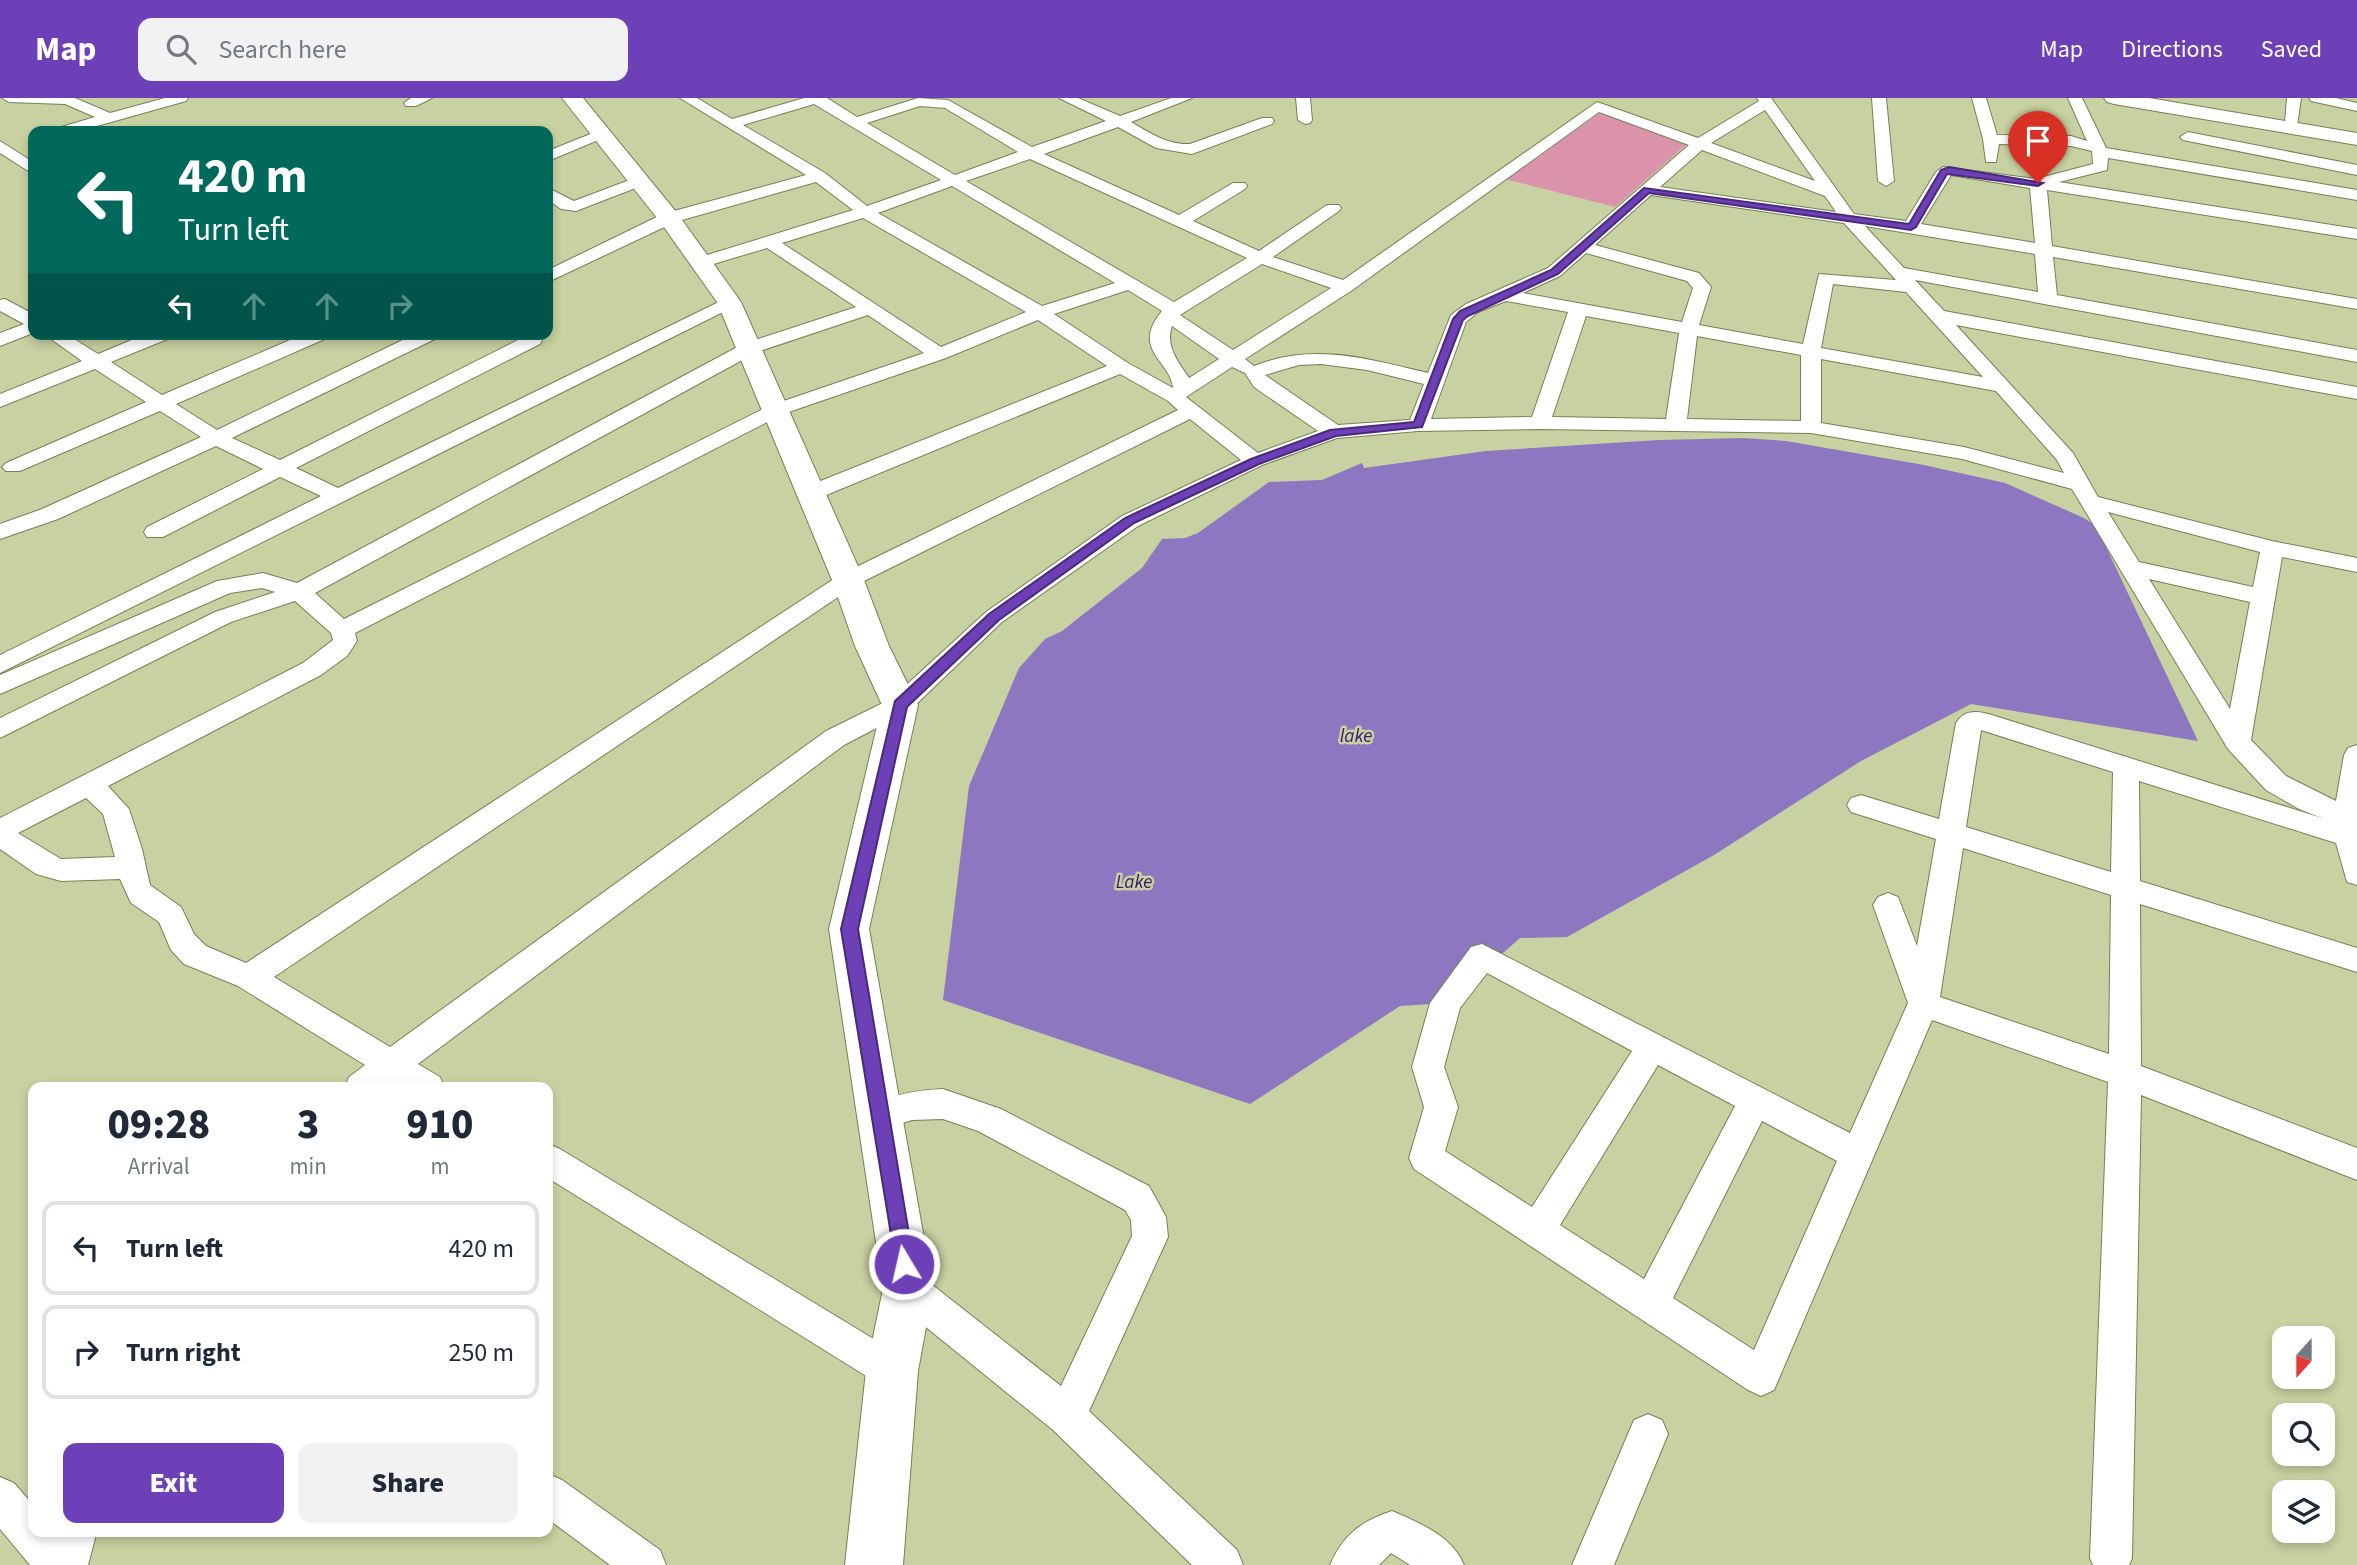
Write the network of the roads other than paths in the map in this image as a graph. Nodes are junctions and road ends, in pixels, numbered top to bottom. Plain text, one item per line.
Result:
1 (9, 98) edge
2 (181, 98) edge
3 (572, 98) edge
4 (687, 98) edge
5 (1066, 98) edge
6 (1185, 98) edge
7 (1303, 98) edge
8 (1879, 98) edge
9 (1979, 98) edge
10 (2075, 98) edge
11 (2114, 98) edge
12 (2154, 98) edge
13 (2294, 98) edge
14 (2316, 98) edge
15 (817, 99) edge
16 (1765, 100) edge
17 (1590, 102) edge
18 (2357, 107) edge
19 (108, 118) junction
20 (1306, 120) dead end
21 (1118, 121) junction
22 (1267, 121) dead end
23 (857, 122) junction
24 (730, 124) junction
25 (2286, 124) junction
26 (80, 126) edge
27 (603, 133) junction
28 (2188, 137) dead end
29 (2357, 137) edge
30 (1991, 139) junction
31 (23, 143) dead end
32 (1701, 143) junction
33 (1, 148) edge
34 (2099, 150) junction
35 (1030, 153) junction
36 (553, 154) edge
37 (2274, 154) junction
38 (28, 166) edge
39 (2357, 170) edge
40 (819, 176) junction
41 (1991, 176) junction
42 (953, 178) junction
43 (640, 181) junction
44 (1886, 181) dead end
45 (2038, 183) junction
46 (1239, 186) dead end
47 (1647, 190) junction
48 (1832, 193) junction
49 (2357, 195) edge
50 (553, 197) edge
51 (1333, 208) dead end
52 (865, 212) junction
53 (1847, 217) junction
54 (669, 218) junction
55 (1181, 220) junction
56 (1911, 227) junction
57 (2357, 234) edge
58 (771, 243) junction
59 (1584, 247) junction
60 (2042, 250) junction
61 (1260, 258) junction
62 (700, 263) junction
63 (553, 275) edge
64 (1905, 280) junction
65 (1130, 284) junction
66 (1345, 287) junction
67 (1504, 295) junction
68 (24, 298) dead end
69 (2048, 300) junction
70 (729, 302) junction
71 (2357, 304) edge
72 (3, 305) edge
73 (872, 308) junction
74 (1578, 308) junction
75 (1171, 312) junction
76 (1040, 313) junction
77 (1939, 316) junction
78 (28, 321) edge
79 (28, 326) edge
80 (1689, 328) junction
81 (0, 340) edge
82 (62, 340) edge
83 (149, 340) edge
84 (306, 340) edge
85 (418, 340) edge
86 (533, 340) dead end
87 (750, 348) junction
88 (1811, 351) junction
89 (939, 354) junction
90 (2357, 356) edge
91 (1231, 360) junction
92 (96, 362) junction
93 (1121, 367) junction
94 (1254, 373) junction
95 (1435, 381) junction
96 (1998, 386) junction
97 (2357, 393) edge
98 (1184, 399) junction
99 (0, 401) edge
100 (161, 402) junction
101 (776, 410) junction
102 (1540, 423) junction
103 (1676, 423) junction
104 (1418, 425) junction
105 (1811, 427) junction
106 (1334, 432) junction
107 (216, 438) junction
108 (1255, 461) junction
109 (13, 467) dead end
110 (278, 467) junction
111 (811, 493) junction
112 (2085, 493) junction
113 (337, 496) junction
114 (0, 532) edge
115 (155, 532) dead end
116 (2272, 548) junction
117 (2357, 565) edge
118 (2130, 567) junction
119 (848, 580) junction
120 (299, 592) junction
121 (2263, 597) junction
122 (342, 630) junction
123 (0, 666) edge
124 (0, 685) edge
125 (900, 705) junction
126 (0, 729) edge
127 (2237, 742) junction
128 (2357, 755) edge
129 (2126, 767) junction
130 (88, 784) junction
131 (1861, 805) dead end
132 (1950, 831) junction
133 (0, 832) edge
134 (2352, 847) edge
135 (132, 867) junction
136 (2125, 887) junction
137 (1888, 905) dead end
138 (2357, 960) edge
139 (249, 977) junction
140 (1923, 1004) junction
141 (1653, 1046) junction
142 (391, 1064) junction
143 (2125, 1074) junction
144 (368, 1082) edge
145 (420, 1082) edge
146 (1755, 1101) junction
147 (880, 1115) junction
148 (1858, 1155) junction
149 (553, 1163) edge
150 (2357, 1164) edge
151 (1537, 1230) junction
152 (908, 1289) junction
153 (1650, 1305) junction
154 (892, 1371) junction
155 (1067, 1416) junction
156 (1647, 1434) dead end
157 (0, 1497) edge
158 (553, 1498) edge
159 (28, 1530) edge
160 (34, 1537) edge
161 (74, 1537) edge
162 (2111, 1558) dead end
163 (57, 1565) edge
164 (67, 1565) edge
165 (645, 1565) edge
166 (874, 1565) edge
167 (1222, 1565) edge
168 (1351, 1565) edge
169 (1443, 1565) edge
170 (1593, 1565) edge

1 - 19 street
2 - 19 street
3 - 27 street
4 - 24 street
5 - 21 street
6 - 21 street
7 - 20 street
8 - 44 street
9 - 30 street
10 - 34 street
11 - 25 street
12 - 25 street
13 - 25 street
14 - 18 street
15 - 23 street
15 - 24 street
16 - 32 street
16 - 48 street
17 - 32 street
17 - 66 street
19 - 26 street
21 - 22 street
21 - 35 street
23 - 35 street
23 - 42 street
24 - 40 street
25 - 29 street
25 - 37 street
27 - 36 street
27 - 43 street
28 - 37 street
30 - 34 street
30 - 41 street
31 - 33 street
32 - 47 street
32 - 48 street
33 - 38 street
34 - 45 street
34 - 49 street
35 - 42 street
35 - 55 street
37 - 39 street
40 - 52 street
40 - 54 street
41 - 45 street
41 - 56 street
42 - 52 street
42 - 65 street
43 - 50 street
43 - 54 street
45 - 57 street
45 - 60 street
46 - 55 street
47 - 53 street
47 - 59 street
48 - 53 street
51 - 61 street
52 - 58 street
52 - 76 street
53 - 56 street
53 - 64 street
54 - 62 street
54 - 63 street
55 - 61 street
56 - 60 street
58 - 62 street
58 - 73 street
59 - 67 street
59 - 80 street
60 - 69 street
60 - 71 street
61 - 66 street
61 - 75 street
62 - 70 street
64 - 69 street
64 - 77 street
64 - 88 street
65 - 75 street
65 - 76 street
66 - 91 street
67 - 74 street
67 - 95 street
68 - 72 street
69 - 90 street
70 - 87 street
70 - 113 street
72 - 78 street
73 - 87 street
73 - 89 street
74 - 80 street
74 - 102 street
75 - 91 street
75 - 98 street
76 - 89 street
76 - 93 street
77 - 96 street
77 - 97 street
79 - 81 street
80 - 88 street
80 - 103 street
82 - 92 street
83 - 92 street
84 - 100 street
85 - 107 street
86 - 110 street
87 - 101 street
87 - 120 street
88 - 96 street
88 - 105 street
89 - 101 street
91 - 94 street
91 - 98 street
92 - 99 street
92 - 100 street
93 - 98 street
93 - 111 street
94 - 95 street
94 - 106 street
95 - 104 street
96 - 112 street
98 - 108 street
98 - 119 street
100 - 107 street
100 - 109 street
101 - 111 street
101 - 122 street
102 - 103 street
102 - 104 street
103 - 105 street
104 - 106 street
105 - 112 street
106 - 108 street
107 - 110 street
107 - 114 street
108 - 125 street
110 - 113 street
110 - 115 street
111 - 119 street
112 - 116 street
112 - 118 street
113 - 123 street
116 - 117 street
116 - 121 street
118 - 121 street
118 - 127 street
119 - 125 street
119 - 139 street
120 - 122 street
120 - 124 street
120 - 126 street
121 - 127 street
122 - 130 street
125 - 142 street
125 - 147 street
127 - 134 street
128 - 134 street
129 - 132 street
129 - 134 street
129 - 136 street
130 - 133 street
130 - 135 street
131 - 132 street
132 - 136 street
132 - 140 street
133 - 135 street
135 - 139 street
136 - 138 street
136 - 143 street
137 - 140 street
139 - 142 street
140 - 143 street
140 - 148 street
141 - 146 street
141 - 151 street
141 - 151 street
142 - 144 street
142 - 145 street
143 - 150 street
143 - 162 street
146 - 148 street
146 - 153 street
147 - 152 street
147 - 155 street
148 - 153 street
149 - 154 street
151 - 153 street
152 - 154 street
152 - 155 street
154 - 166 street
155 - 167 street
156 - 170 street
157 - 159 street
158 - 165 street
160 - 163 street
161 - 164 street
168 - 169 street

